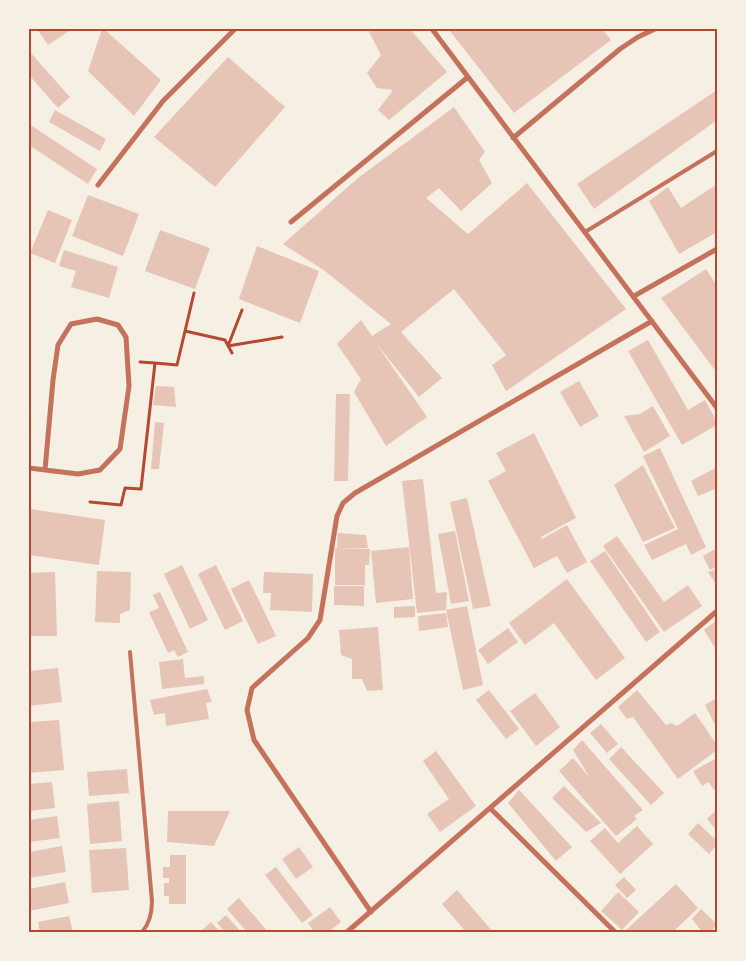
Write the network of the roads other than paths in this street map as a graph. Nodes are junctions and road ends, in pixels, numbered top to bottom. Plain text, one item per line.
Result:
1 (235, 29) edge
2 (432, 29) edge
3 (655, 29) edge
4 (468, 78) junction
5 (513, 138) junction
6 (717, 151) edge
7 (98, 185) dead end
8 (291, 222) dead end
9 (585, 232) junction
10 (717, 249) edge
11 (634, 296) junction
12 (652, 321) junction
13 (717, 408) edge
14 (29, 468) edge
15 (45, 470) junction
16 (717, 611) edge
17 (130, 652) dead end
18 (490, 808) junction
19 (371, 912) junction
20 (142, 932) edge
21 (347, 932) edge
22 (615, 932) edge

1 - 7 street
2 - 4 street
3 - 5 street
4 - 5 street
4 - 8 street
5 - 9 street
6 - 9 lane
9 - 11 street
10 - 11 street
11 - 12 street
12 - 13 street
12 - 19 street
14 - 15 street
15 - 15 street
16 - 18 street
17 - 20 lane
18 - 19 street
18 - 22 street
19 - 21 street

